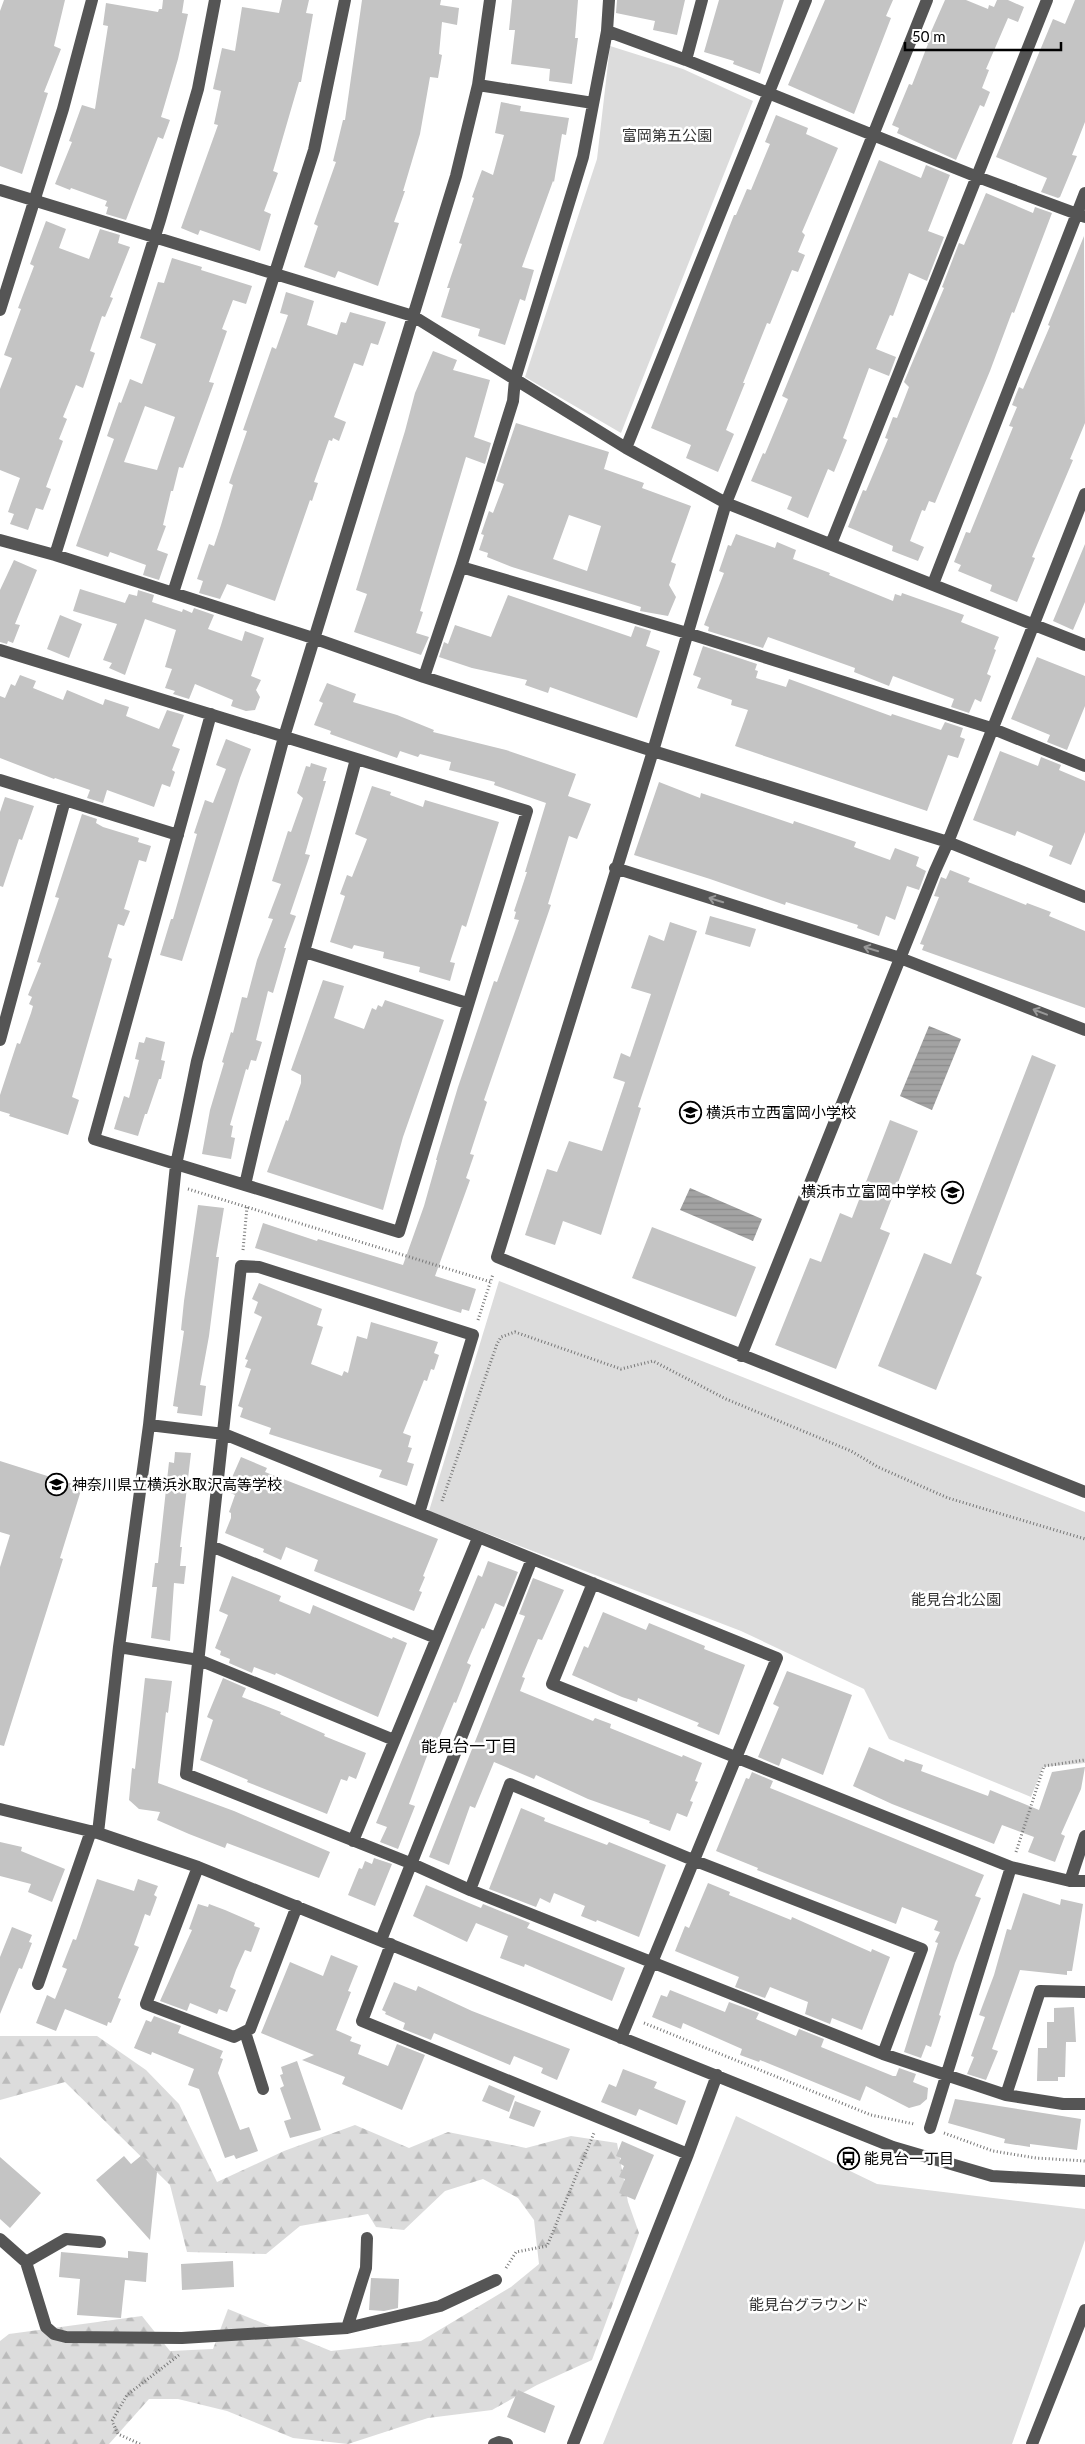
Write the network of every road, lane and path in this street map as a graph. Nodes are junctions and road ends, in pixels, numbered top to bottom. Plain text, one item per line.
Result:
1 (92, 0) edge
2 (215, 0) edge
3 (345, 0) edge
4 (490, 0) edge
5 (610, 0) edge
6 (702, 0) edge
7 (806, 0) edge
8 (927, 0) edge
9 (1047, 0) edge
10 (607, 31) junction
11 (686, 60) junction
12 (478, 85) junction
13 (768, 94) junction
14 (593, 103) junction
15 (873, 136) junction
16 (976, 176) junction
17 (0, 190) edge
18 (1085, 193) edge
19 (33, 200) junction
20 (1081, 216) edge
21 (156, 236) junction
22 (276, 275) junction
23 (0, 310) edge
24 (413, 316) junction
25 (515, 379) junction
26 (626, 448) junction
27 (1085, 494) edge
28 (726, 503) junction
29 (0, 540) edge
30 (831, 544) junction
31 (55, 555) junction
32 (461, 567) junction
33 (933, 584) junction
34 (173, 594) junction
35 (1033, 624) junction
36 (687, 633) junction
37 (313, 638) junction
38 (1085, 645) edge
39 (0, 650) edge
40 (424, 678) junction
41 (211, 714) junction
42 (992, 728) junction
43 (284, 737) junction
44 (653, 750) junction
45 (356, 759) junction
46 (1085, 766) edge
47 (0, 780) edge
48 (65, 800) junction
49 (178, 835) junction
50 (948, 842) junction
51 (615, 868) junction
52 (1085, 897) edge
53 (305, 952) junction
54 (900, 958) junction
55 (467, 1003) junction
56 (1085, 1030) edge
57 (0, 1040) edge
58 (176, 1164) junction
59 (174, 1185) junction
60 (245, 1185) junction
61 (247, 1207) junction
62 (497, 1257) junction
63 (241, 1266) junction
64 (491, 1282) junction
65 (473, 1335) junction
66 (741, 1356) junction
67 (149, 1425) junction
68 (224, 1434) junction
69 (1085, 1492) edge
70 (442, 1501) dead end
71 (419, 1514) junction
72 (478, 1538) junction
73 (1085, 1539) edge
74 (211, 1546) junction
75 (532, 1559) junction
76 (593, 1583) junction
77 (436, 1638) junction
78 (119, 1647) junction
79 (199, 1660) junction
80 (394, 1740) junction
81 (736, 1758) junction
82 (1085, 1760) edge
83 (0, 1809) edge
84 (94, 1832) junction
85 (1085, 1836) edge
86 (353, 1841) junction
87 (693, 1860) junction
88 (410, 1863) junction
89 (198, 1867) junction
90 (1011, 1867) junction
91 (1070, 1881) junction
92 (1085, 1881) edge
93 (470, 1890) junction
94 (297, 1906) junction
95 (386, 1942) junction
96 (652, 1963) junction
97 (38, 1984) dead end
98 (1085, 1992) edge
99 (630, 2016) junction
100 (245, 2032) junction
101 (621, 2038) junction
102 (883, 2054) junction
103 (716, 2075) junction
104 (946, 2077) junction
105 (264, 2089) dead end
106 (1006, 2095) junction
107 (1085, 2104) edge
108 (600, 2118) junction
109 (930, 2128) junction
110 (688, 2154) junction
111 (1085, 2160) edge
112 (1085, 2182) edge
113 (367, 2238) dead end
114 (0, 2239) edge
115 (100, 2242) dead end
116 (26, 2262) junction
117 (496, 2280) joint
118 (1085, 2310) edge
119 (347, 2328) junction
120 (195, 2337) junction
121 (140, 2444) edge
122 (494, 2444) edge
123 (508, 2444) edge
124 (573, 2444) edge
125 (1032, 2444) edge

1 - 19 street
2 - 21 street
3 - 22 street
4 - 12 street
5 - 10 street
6 - 11 street
7 - 13 street
8 - 15 street
9 - 16 street
10 - 11 street
10 - 14 street
11 - 13 street
12 - 14 street
12 - 24 street
13 - 15 street
13 - 26 street
14 - 25 street
15 - 16 street
15 - 28 street
16 - 20 street
16 - 30 street
17 - 19 street
18 - 20 street
19 - 21 street
19 - 23 street
20 - 33 street
21 - 22 street
21 - 31 street
22 - 24 street
22 - 34 street
24 - 25 street
24 - 37 street
25 - 26 street
25 - 32 street
26 - 28 street
27 - 35 street
28 - 30 street
28 - 36 street
29 - 31 street
30 - 33 street
31 - 34 street
32 - 36 street
32 - 40 street
33 - 35 street
34 - 37 street
35 - 38 street
35 - 42 street
36 - 42 street
36 - 44 street
37 - 40 street
37 - 43 street
39 - 41 street
40 - 44 street
41 - 43 street
41 - 49 street
42 - 46 street
42 - 50 street
43 - 45 street
43 - 58 street
44 - 50 street
44 - 51 street
45 - 53 street
45 - 55 street
47 - 48 street
48 - 49 street
48 - 57 street
49 - 58 street
50 - 52 street
50 - 54 street
54 -> 51 street
51 - 62 street
53 - 55 street
53 - 60 street
56 -> 54 street
54 - 66 street
55 - 60 street
58 - 59 street
58 - 60 street
59 - 61 path
59 - 67 street
61 - 63 path
61 - 64 path
62 - 64 path
62 - 66 street
63 - 65 street
63 - 68 street
64 - 65 path
65 - 71 street
66 - 69 street
67 - 68 street
67 - 78 street
68 - 71 street
68 - 74 street
70 - 73 path
71 - 72 street
72 - 75 street
72 - 77 street
74 - 77 street
74 - 79 street
75 - 76 street
75 - 88 street
76 - 81 street
76 - 81 street
77 - 80 street
78 - 79 street
78 - 84 street
79 - 80 street
79 - 86 street
80 - 86 street
81 - 87 street
81 - 90 street
82 - 90 path
83 - 84 street
84 - 89 street
84 - 97 street
85 - 91 street
86 - 88 street
87 - 93 street
87 - 96 street
87 - 102 street
88 - 93 street
88 - 95 street
89 - 94 street
89 - 100 street
90 - 91 street
90 - 104 street
91 - 92 street
93 - 96 street
94 - 95 street
94 - 100 street
95 - 101 street
95 - 108 street
96 - 99 street
96 - 102 street
98 - 106 street
99 - 101 street
99 - 109 path
100 - 105 street
101 - 103 street
102 - 104 street
103 - 110 street
103 - 112 street
104 - 106 street
104 - 109 street
106 - 107 street
108 - 110 street
108 - 117 path
109 - 111 path
110 - 124 street
113 - 119 street
114 - 116 street
115 - 116 street
116 - 120 street
117 - 119 street
118 - 125 street
119 - 120 street
120 - 121 path
122 - 123 street

